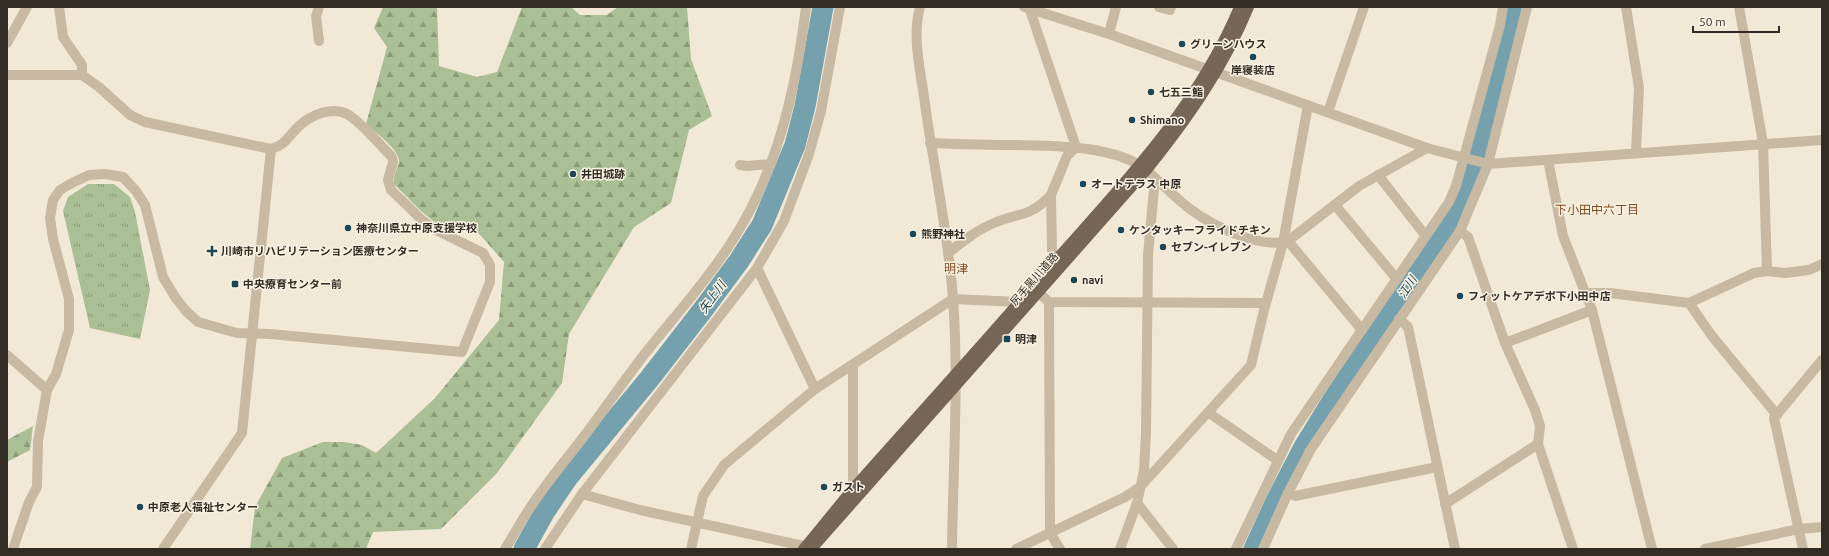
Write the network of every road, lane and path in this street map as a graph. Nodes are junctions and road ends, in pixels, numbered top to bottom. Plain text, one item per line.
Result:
1 (27, 7) edge
2 (59, 7) edge
3 (319, 7) edge
4 (806, 7) edge
5 (840, 7) edge
6 (920, 7) edge
7 (1027, 7) edge
8 (1116, 7) edge
9 (1159, 7) edge
10 (1171, 7) edge
11 (1239, 7) edge
12 (1249, 7) edge
13 (1364, 7) edge
14 (1503, 7) edge
15 (1527, 7) edge
16 (1626, 7) edge
17 (1739, 7) edge
18 (1109, 34) junction
19 (319, 41) dead end
20 (7, 43) edge
21 (1212, 71) junction
22 (7, 75) edge
23 (82, 75) junction
24 (1308, 105) junction
25 (1328, 112) junction
26 (1822, 140) edge
27 (930, 143) junction
28 (1762, 143) junction
29 (1076, 147) junction
30 (1427, 148) junction
31 (271, 149) junction
32 (1636, 152) junction
33 (1466, 158) junction
34 (1548, 160) junction
35 (772, 164) junction
36 (1485, 164) junction
37 (740, 165) dead end
38 (1143, 167) junction
39 (1378, 175) junction
40 (1155, 178) junction
41 (1051, 195) junction
42 (1335, 205) junction
43 (1460, 231) junction
44 (1425, 235) junction
45 (1286, 242) junction
46 (948, 253) junction
47 (1056, 259) junction
48 (1822, 264) edge
49 (757, 268) junction
50 (1767, 271) junction
51 (1396, 278) junction
52 (1039, 293) junction
53 (1586, 293) junction
54 (953, 298) junction
55 (1019, 302) junction
56 (1049, 302) junction
57 (1148, 302) junction
58 (1266, 303) junction
59 (1689, 303) junction
60 (1592, 310) junction
61 (1399, 319) junction
62 (1362, 330) junction
63 (253, 334) junction
64 (1505, 343) junction
65 (7, 355) edge
66 (1822, 360) edge
67 (853, 366) junction
68 (954, 374) junction
69 (954, 387) junction
70 (815, 389) junction
71 (47, 390) junction
72 (1209, 413) junction
73 (1777, 415) junction
74 (1538, 444) junction
75 (1277, 460) junction
76 (1437, 467) junction
77 (1140, 487) junction
78 (853, 488) junction
79 (1288, 493) junction
80 (582, 494) junction
81 (1137, 503) junction
82 (1445, 504) junction
83 (697, 522) junction
84 (1822, 527) edge
85 (1799, 529) junction
86 (1050, 533) junction
87 (810, 548) edge
88 (13, 549) edge
89 (163, 549) edge
90 (505, 549) edge
91 (545, 549) edge
92 (691, 549) edge
93 (952, 549) edge
94 (1016, 549) edge
95 (1060, 549) edge
96 (1120, 549) edge
97 (1173, 549) edge
98 (1236, 549) edge
99 (1263, 549) edge
100 (1455, 549) edge
101 (1573, 549) edge
102 (1652, 549) edge
103 (1705, 549) edge
104 (1803, 549) edge

1 - 20 street
2 - 23 street
3 - 19 street
4 - 35 street
5 - 49 street
6 - 27 street
7 - 18 street
7 - 29 street
8 - 18 street
9 - 10 street
11 - 21 main road, 尻手黒川道路
12 - 21 main road, 尻手黒川道路
13 - 25 street
14 - 33 street
15 - 36 street
16 - 32 street
17 - 28 street
18 - 21 street
21 - 24 street
21 - 38 main road, 尻手黒川道路
22 - 23 street
23 - 31 street
24 - 25 street
24 - 45 street
25 - 30 street
26 - 28 street
27 - 29 street
27 - 46 street
28 - 32 street
28 - 50 street
29 - 38 street
29 - 41 street
30 - 33 street
30 - 39 street
31 - 63 street
31 - 63 street
32 - 34 street
33 - 36 street
33 - 44 street
34 - 36 street
34 - 53 street
35 - 37 street
35 - 90 street
36 - 43 street
38 - 40 street
38 - 47 main road, 尻手黒川道路
38 - 52 main road, 尻手黒川道路
39 - 42 street
39 - 44 street
40 - 45 street
40 - 57 street
41 - 46 street
41 - 47 street
42 - 45 street
42 - 51 street
43 - 61 street
43 - 64 street
44 - 51 street
45 - 58 street
45 - 62 street
46 - 54 street
47 - 55 main road, 尻手黒川道路
48 - 50 street
49 - 70 street
49 - 80 street
50 - 59 street
51 - 62 street
52 - 56 street
52 - 69 main road, 尻手黒川道路
53 - 59 street
53 - 60 street
54 - 55 street
54 - 67 street
54 - 68 street
55 - 68 main road, 尻手黒川道路
56 - 57 street
56 - 86 street
57 - 58 street
57 - 77 street
58 - 72 street
59 - 73 street
60 - 64 street
60 - 102 street
61 - 76 street
61 - 79 street
62 - 75 street
63 - 71 street
63 - 89 street
64 - 74 street
65 - 71 street
66 - 73 street
67 - 70 street
67 - 78 street
68 - 69 street
68 - 78 main road, 尻手黒川道路
69 - 87 main road, 尻手黒川道路
69 - 93 street
70 - 83 street
71 - 88 street
72 - 75 street
72 - 77 street
73 - 85 street
74 - 82 street
74 - 101 street
75 - 98 street
76 - 79 street
76 - 82 street
77 - 81 street
77 - 86 street
78 - 87 main road, 尻手黒川道路
79 - 99 street
80 - 83 street
80 - 91 street
81 - 96 street
81 - 97 street
82 - 100 street
83 - 87 street
83 - 92 street
84 - 85 street
85 - 103 street
85 - 104 street
86 - 94 street
86 - 95 street

